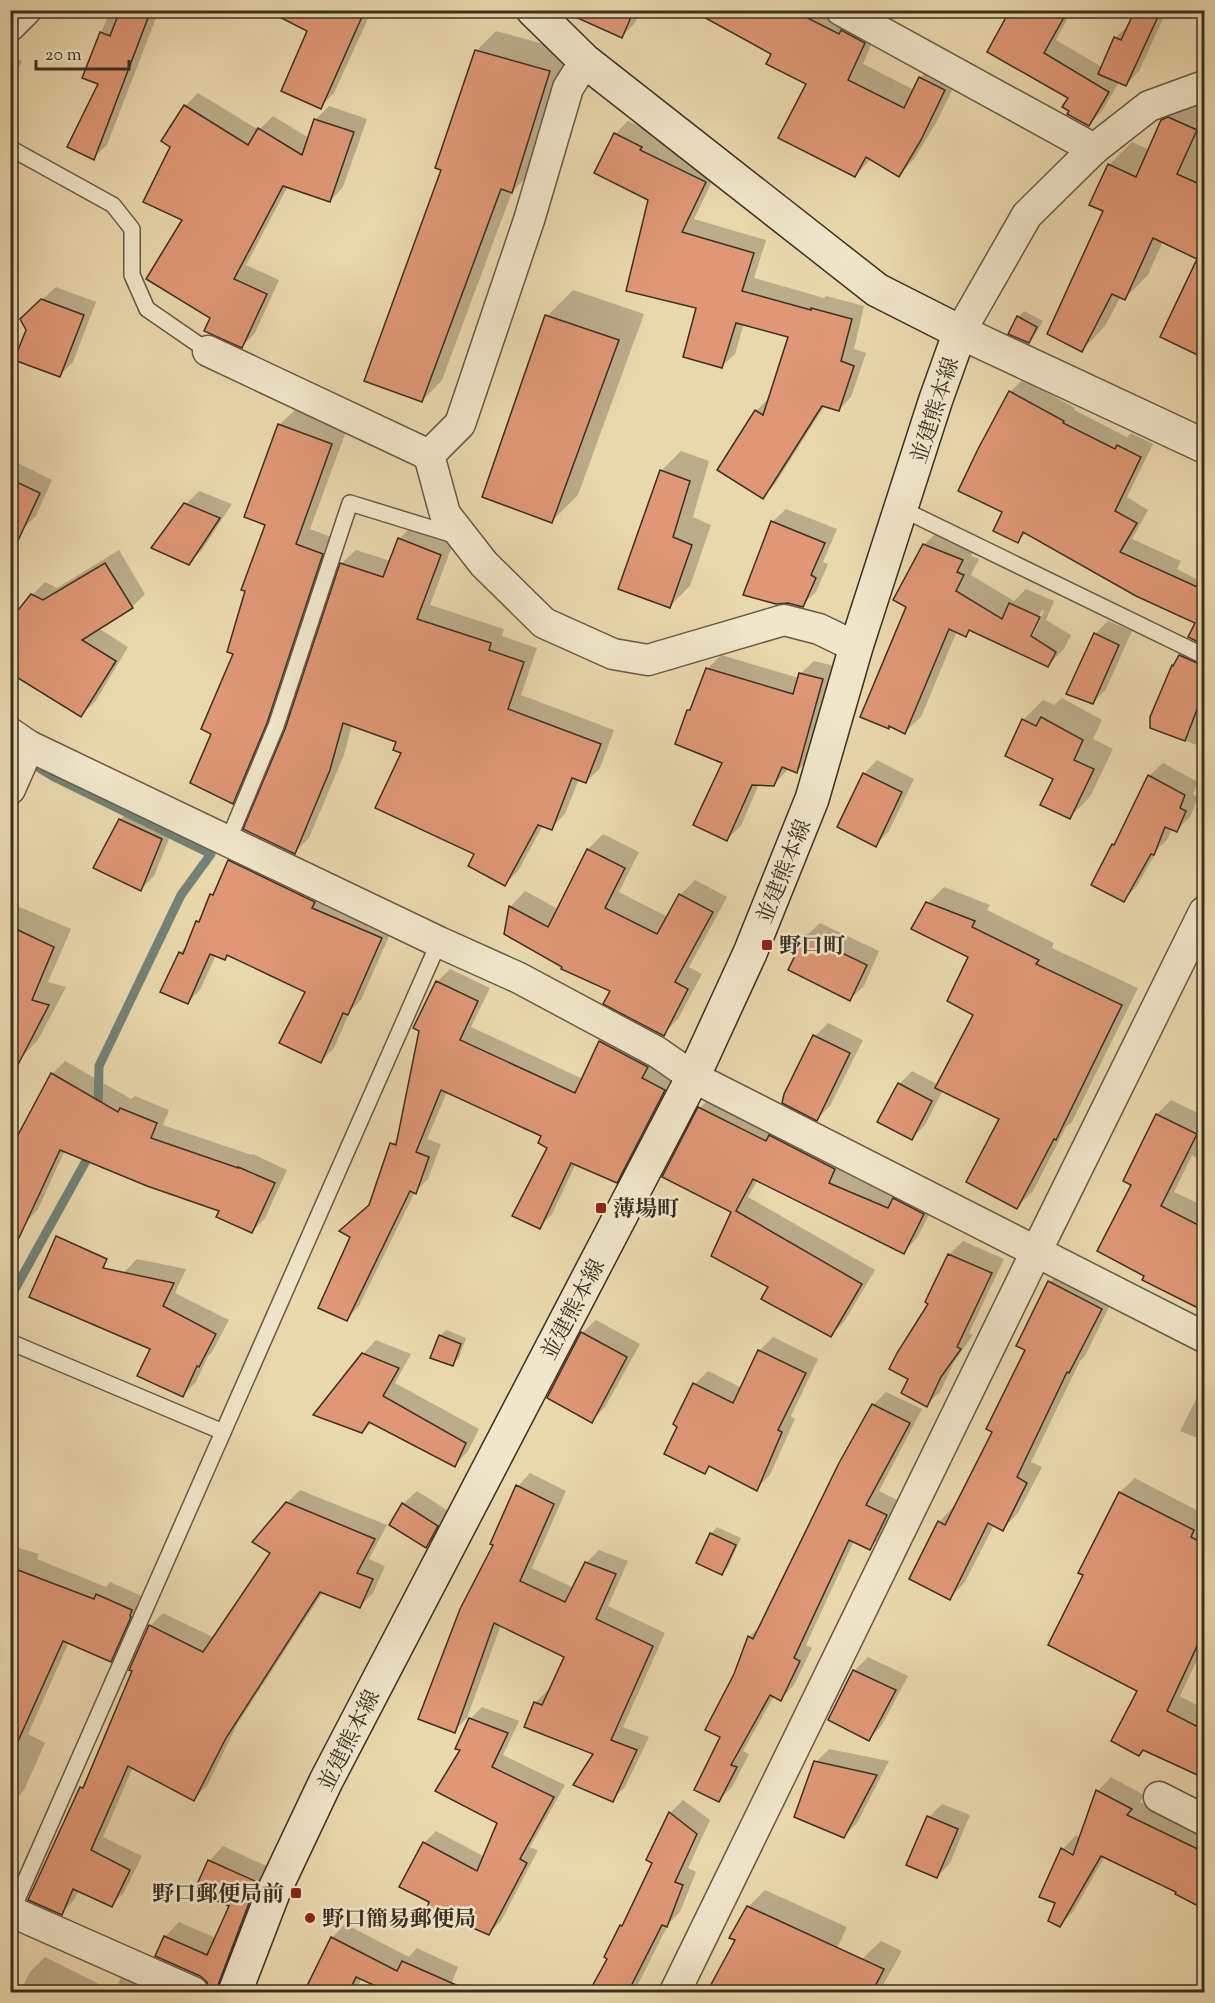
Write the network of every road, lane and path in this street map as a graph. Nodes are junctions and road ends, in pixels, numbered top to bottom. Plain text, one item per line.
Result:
1 (26, 10) edge
2 (533, 10) edge
3 (841, 10) edge
4 (10, 26) edge
5 (585, 62) junction
6 (1204, 86) edge
7 (10, 148) edge
8 (1094, 149) junction
9 (960, 332) junction
10 (208, 351) joint
11 (1204, 446) edge
12 (429, 455) junction
13 (902, 509) junction
14 (464, 538) junction
15 (856, 647) junction
16 (1204, 656) edge
17 (20, 740) edge
18 (10, 789) edge
19 (228, 841) junction
20 (1204, 912) edge
21 (439, 942) junction
22 (693, 1077) junction
23 (1036, 1252) junction
24 (1204, 1337) edge
25 (10, 1342) edge
26 (223, 1432) junction
27 (1159, 1797) dead end
28 (1204, 1820) edge
29 (11, 1911) edge
30 (193, 1992) edge
31 (235, 1992) edge
32 (675, 1992) edge

1 - 4 street
2 - 5 main road, 並建熊本線
3 - 8 street
5 - 9 main road, 並建熊本線
5 - 12 street
6 - 8 street
7 - 10 lane
8 - 9 street
9 - 11 main road
9 - 13 main road, 並建熊本線
10 - 12 street
12 - 14 street
13 - 15 main road, 並建熊本線
13 - 16 lane
14 - 15 street
14 - 19 lane
15 - 22 main road, 並建熊本線
17 - 18 street
17 - 19 street
19 - 21 street
20 - 23 street
21 - 22 street
21 - 26 lane
22 - 23 street
22 - 31 main road, 並建熊本線
23 - 24 street
23 - 32 street
25 - 26 lane
26 - 29 lane
27 - 28 street
29 - 30 street

